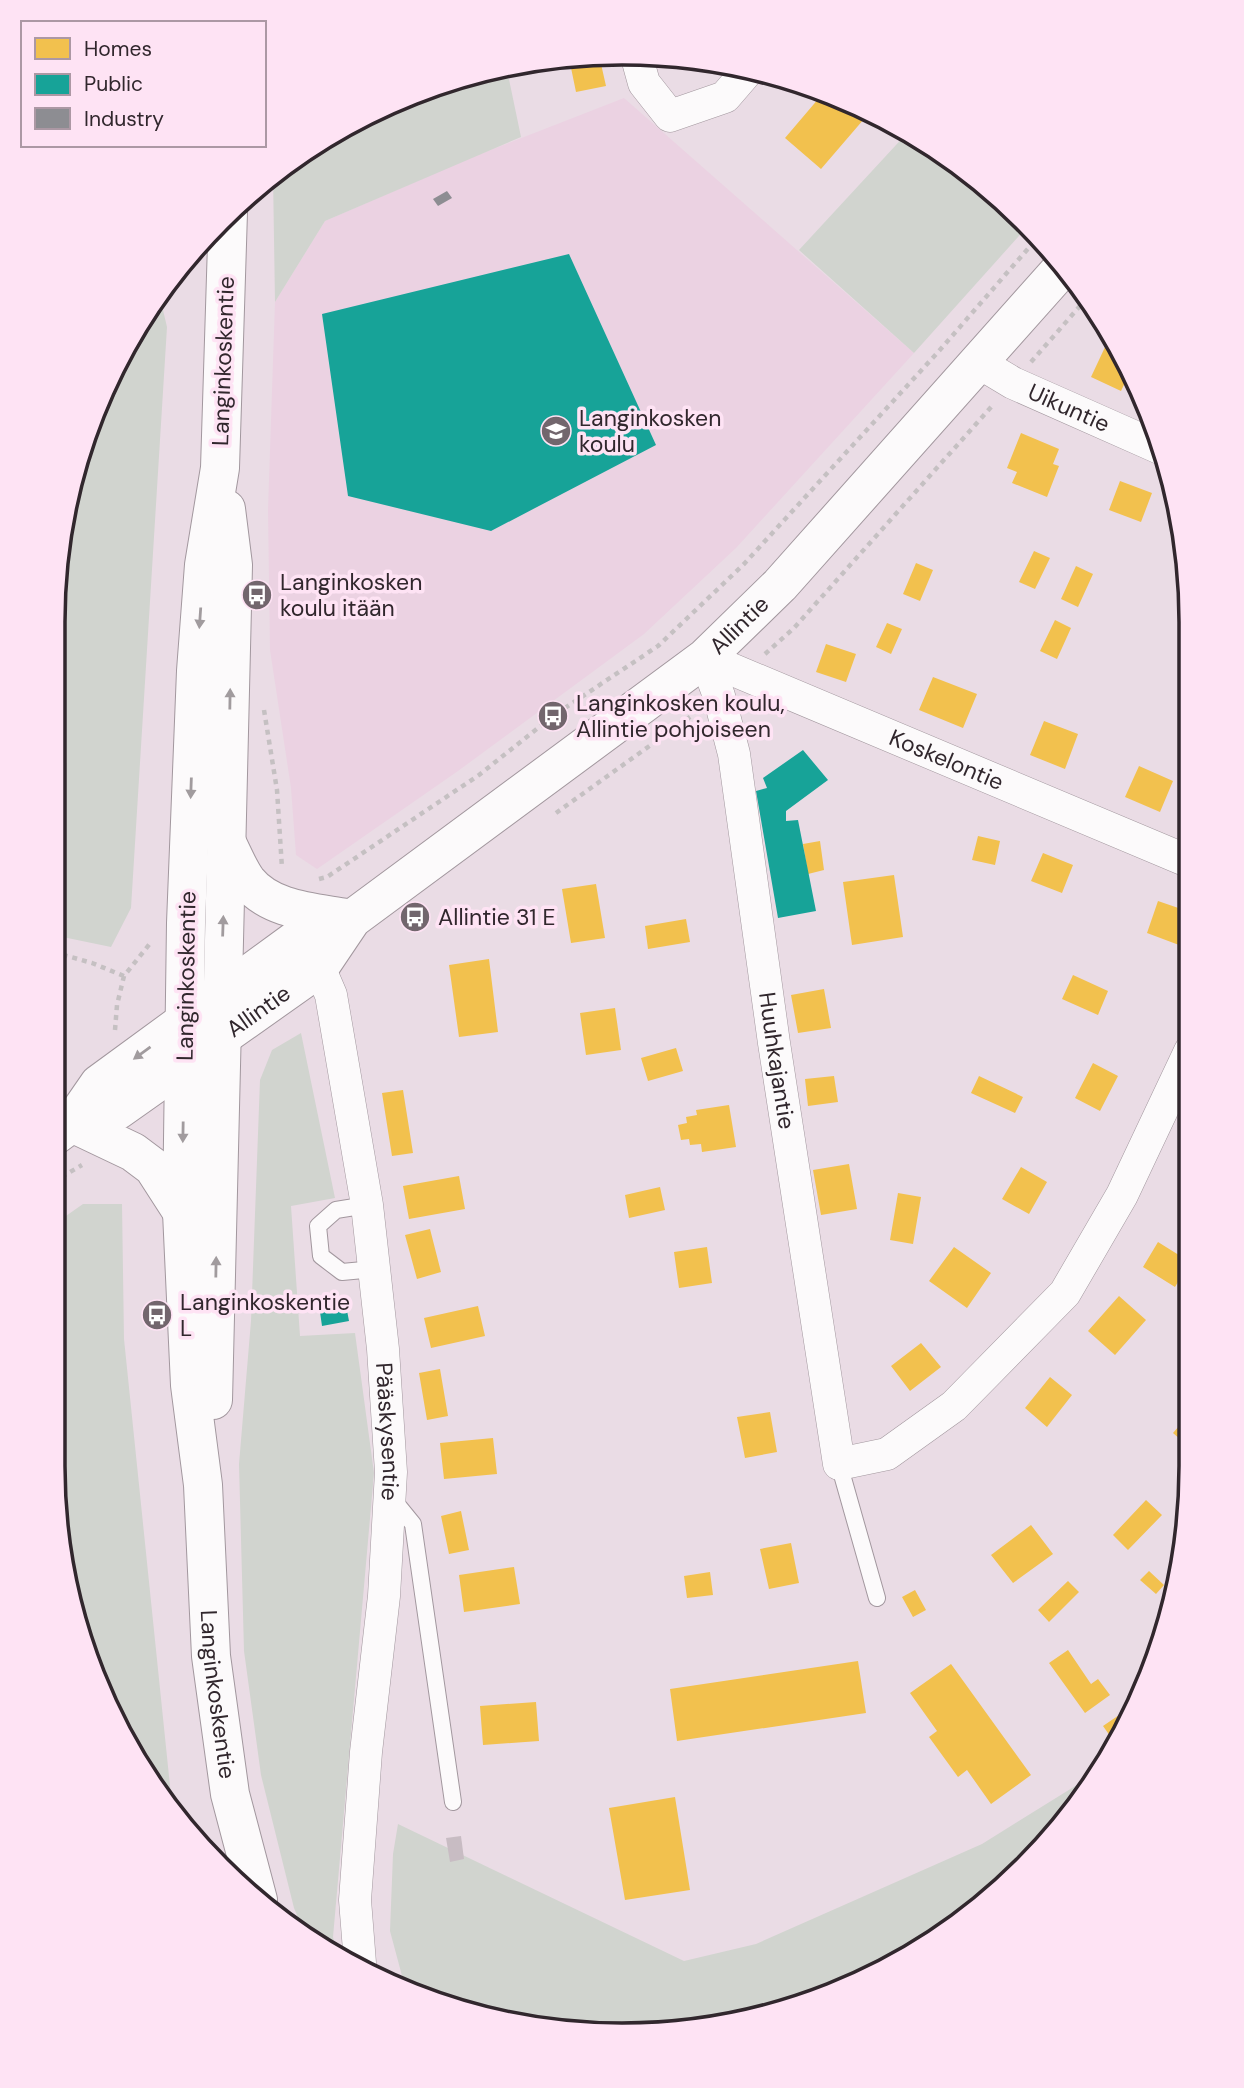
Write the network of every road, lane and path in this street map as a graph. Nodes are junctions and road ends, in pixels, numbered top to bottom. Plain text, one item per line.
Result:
1 (640, 65) edge
2 (742, 78) edge
3 (227, 229) edge
4 (1031, 245) edge
5 (1057, 274) edge
6 (978, 362) junction
7 (1150, 444) edge
8 (220, 468) junction
9 (705, 658) junction
10 (226, 842) junction
11 (1179, 857) edge
12 (352, 919) junction
13 (309, 922) junction
14 (65, 955) edge
15 (124, 976) dead end
16 (222, 994) junction
17 (184, 1022) junction
18 (220, 1037) junction
19 (184, 1063) junction
20 (1179, 1074) edge
21 (65, 1127) edge
22 (65, 1129) edge
23 (65, 1131) edge
24 (367, 1205) junction
25 (182, 1212) junction
26 (374, 1269) junction
27 (839, 1464) junction
28 (203, 1485) junction
29 (389, 1495) junction
30 (877, 1598) dead end
31 (453, 1802) dead end
32 (254, 1884) edge
33 (360, 1958) edge

1 - 2 street
3 - 8 street, Langinkoskentie
4 - 13 path
5 - 6 street, Allintie
6 - 7 street, Uikuntie
6 - 9 street, Allintie
10 -> 8 street, Langinkoskentie
8 -> 17 street, Langinkoskentie
9 - 11 street, Koskelontie
9 - 12 street, Allintie
9 - 27 street, Huuhkajantie
10 - 13 street
16 -> 10 street, Langinkoskentie
12 - 13 street
12 - 13 street, Allintie
13 - 16 street, Allintie
13 - 18 street, Allintie
13 - 24 street, Pääskysentie
14 - 15 path
16 - 17 street, Allintie
16 - 18 street, Langinkoskentie
17 - 19 street, Langinkoskentie
17 -> 21 street, Allintie
18 - 19 street, Allintie
28 -> 18 street, Langinkoskentie
19 - 22 street, Allintie
19 -> 25 street, Langinkoskentie
20 - 27 street
23 - 25 street
24 - 26 street, Pääskysentie
24 - 26 lane
25 - 28 street, Langinkoskentie
26 - 29 street, Pääskysentie
27 - 30 lane, Huuhkajantie
28 - 32 street, Langinkoskentie
29 - 31 lane
29 - 33 street, Pääskysentie

